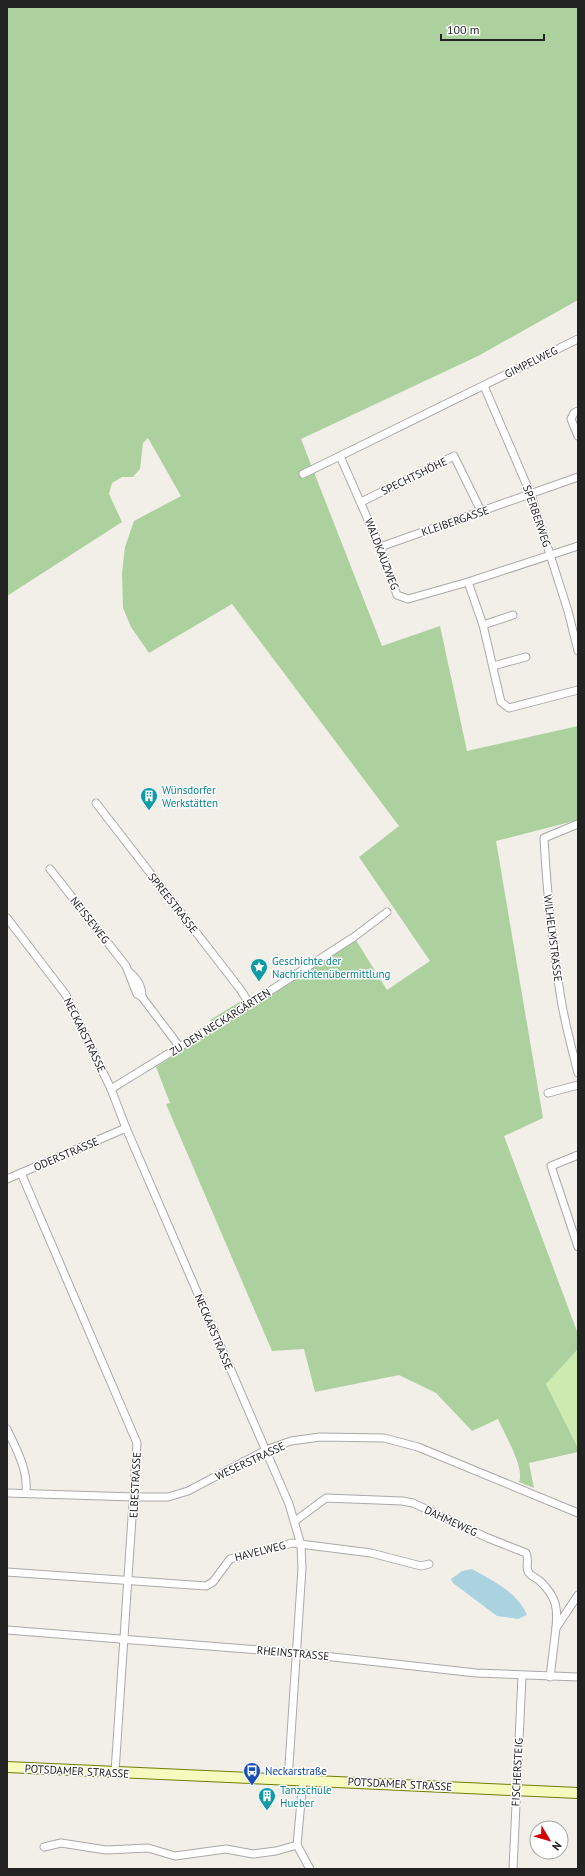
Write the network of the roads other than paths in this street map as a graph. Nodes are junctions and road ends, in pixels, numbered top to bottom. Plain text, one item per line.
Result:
1 (578, 339) edge
2 (484, 386) junction
3 (578, 411) edge
4 (578, 436) edge
5 (340, 456) junction
6 (304, 474) dead end
7 (578, 477) edge
8 (531, 495) junction
9 (361, 502) junction
10 (481, 511) junction
11 (578, 546) edge
12 (380, 547) junction
13 (550, 555) junction
14 (468, 582) junction
15 (513, 615) dead end
16 (483, 625) junction
17 (578, 651) edge
18 (526, 657) dead end
19 (493, 666) junction
20 (578, 690) edge
21 (96, 803) dead end
22 (578, 824) edge
23 (50, 869) dead end
24 (387, 912) dead end
25 (7, 918) edge
26 (249, 1003) junction
27 (180, 1046) junction
28 (578, 1073) edge
29 (578, 1085) edge
30 (111, 1089) junction
31 (548, 1093) dead end
32 (126, 1128) junction
33 (578, 1155) edge
34 (21, 1173) junction
35 (7, 1179) edge
36 (578, 1247) edge
37 (7, 1429) edge
38 (266, 1450) junction
39 (7, 1493) edge
40 (26, 1493) junction
41 (134, 1497) junction
42 (578, 1513) edge
43 (295, 1521) junction
44 (301, 1545) junction
45 (429, 1564) dead end
46 (7, 1572) edge
47 (129, 1580) junction
48 (578, 1594) edge
49 (556, 1628) junction
50 (7, 1630) edge
51 (124, 1640) junction
52 (296, 1653) junction
53 (522, 1676) junction
54 (550, 1677) junction
55 (578, 1677) edge
56 (7, 1767) edge
57 (115, 1772) junction
58 (288, 1780) junction
59 (303, 1780) junction
60 (516, 1790) junction
61 (578, 1793) edge
62 (297, 1845) junction
63 (44, 1847) dead end
64 (310, 1869) edge
65 (513, 1869) edge

1 - 2 street, GIMPELWEG
2 - 5 street
2 - 8 street, SPERBERWEG
3 - 4 street
5 - 6 street
5 - 9 street, WALDKAUZWEG
7 - 8 street
8 - 10 street, KLEIBERGASSE
8 - 13 street, SPERBERWEG
9 - 10 street, SPECHTSHÖHE
9 - 12 street, WALDKAUZWEG
10 - 12 street, KLEIBERGASSE
11 - 13 street, WALDKAUZWEG
12 - 14 street, WALDKAUZWEG
13 - 14 street, WALDKAUZWEG
13 - 17 street, SPERBERWEG
14 - 16 street
15 - 16 street
16 - 19 street
18 - 19 street
19 - 20 street
21 - 26 street, SPREESTRASSE
22 - 28 street, WILHELMSTRASSE
23 - 27 street, NEISSEWEG
24 - 26 street, ZU DEN NECKARGÄRTEN
25 - 30 street, NECKARSTRASSE
26 - 27 street, ZU DEN NECKARGÄRTEN
27 - 30 street, ZU DEN NECKARGÄRTEN
29 - 31 street
30 - 32 street, NECKARSTRASSE
32 - 34 street, ODERSTRASSE
32 - 38 street, NECKARSTRASSE
33 - 36 street
34 - 35 street, ODERSTRASSE
34 - 41 street, ELBESTRASSE
37 - 40 street
38 - 41 street, WESERSTRASSE
38 - 42 street, WESERSTRASSE
38 - 43 street, NECKARSTRASSE
39 - 40 street, WESERSTRASSE
40 - 41 street, WESERSTRASSE
41 - 47 street, ELBESTRASSE
43 - 44 street, NECKARSTRASSE
43 - 49 street, DAHMEWEG
44 - 45 street, HAVELWEG
44 - 47 street, HAVELWEG
44 - 52 street, NECKARSTRASSE
46 - 47 street, HAVELWEG
47 - 51 street, ELBESTRASSE
48 - 49 street
49 - 54 street
50 - 51 street, RHEINSTRASSE
51 - 52 street, RHEINSTRASSE
51 - 57 street, ELBESTRASSE
52 - 53 street, RHEINSTRASSE
52 - 58 street, NECKARSTRASSE
53 - 54 street, RHEINSTRASSE
53 - 60 street, FISCHERSTEIG
54 - 55 street, RHEINSTRASSE
56 - 57 main road, POTSDAMER STRASSE
57 - 58 main road, POTSDAMER STRASSE
58 - 59 main road, POTSDAMER STRASSE
59 - 60 main road, POTSDAMER STRASSE
59 - 62 street
60 - 61 main road, POTSDAMER STRASSE
60 - 65 street, FISCHERSTEIG
62 - 63 street
62 - 64 street

